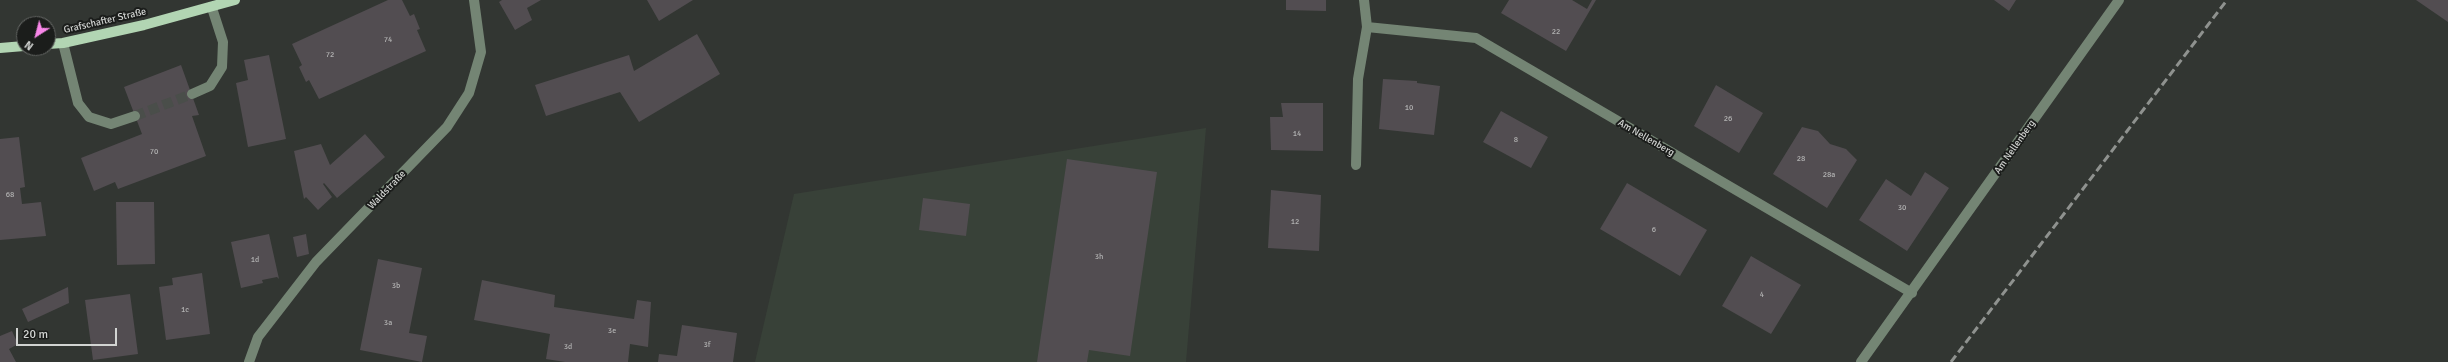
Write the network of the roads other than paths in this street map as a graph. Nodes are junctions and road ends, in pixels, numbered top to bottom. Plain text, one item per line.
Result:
1 (235, 0) edge
2 (474, 0) edge
3 (1364, 0) edge
4 (2119, 0) edge
5 (212, 8) junction
6 (1367, 27) junction
7 (56, 43) edge
8 (63, 43) junction
9 (16, 47) edge
10 (0, 48) edge
11 (192, 94) tunnel mouth
12 (135, 116) tunnel mouth
13 (1356, 165) dead end
14 (1912, 293) junction
15 (249, 362) edge
16 (1861, 362) edge

1 - 5 main road, Grafschafter Straße
2 - 15 street, Waldstraße
3 - 6 street
4 - 14 street, Am Nellenberg
5 - 8 main road, Grafschafter Straße
5 - 11 street
6 - 13 street
6 - 14 street, Am Nellenberg
7 - 8 main road, Grafschafter Straße
8 - 12 street
9 - 10 main road
14 - 16 street, Am Nellenberg

